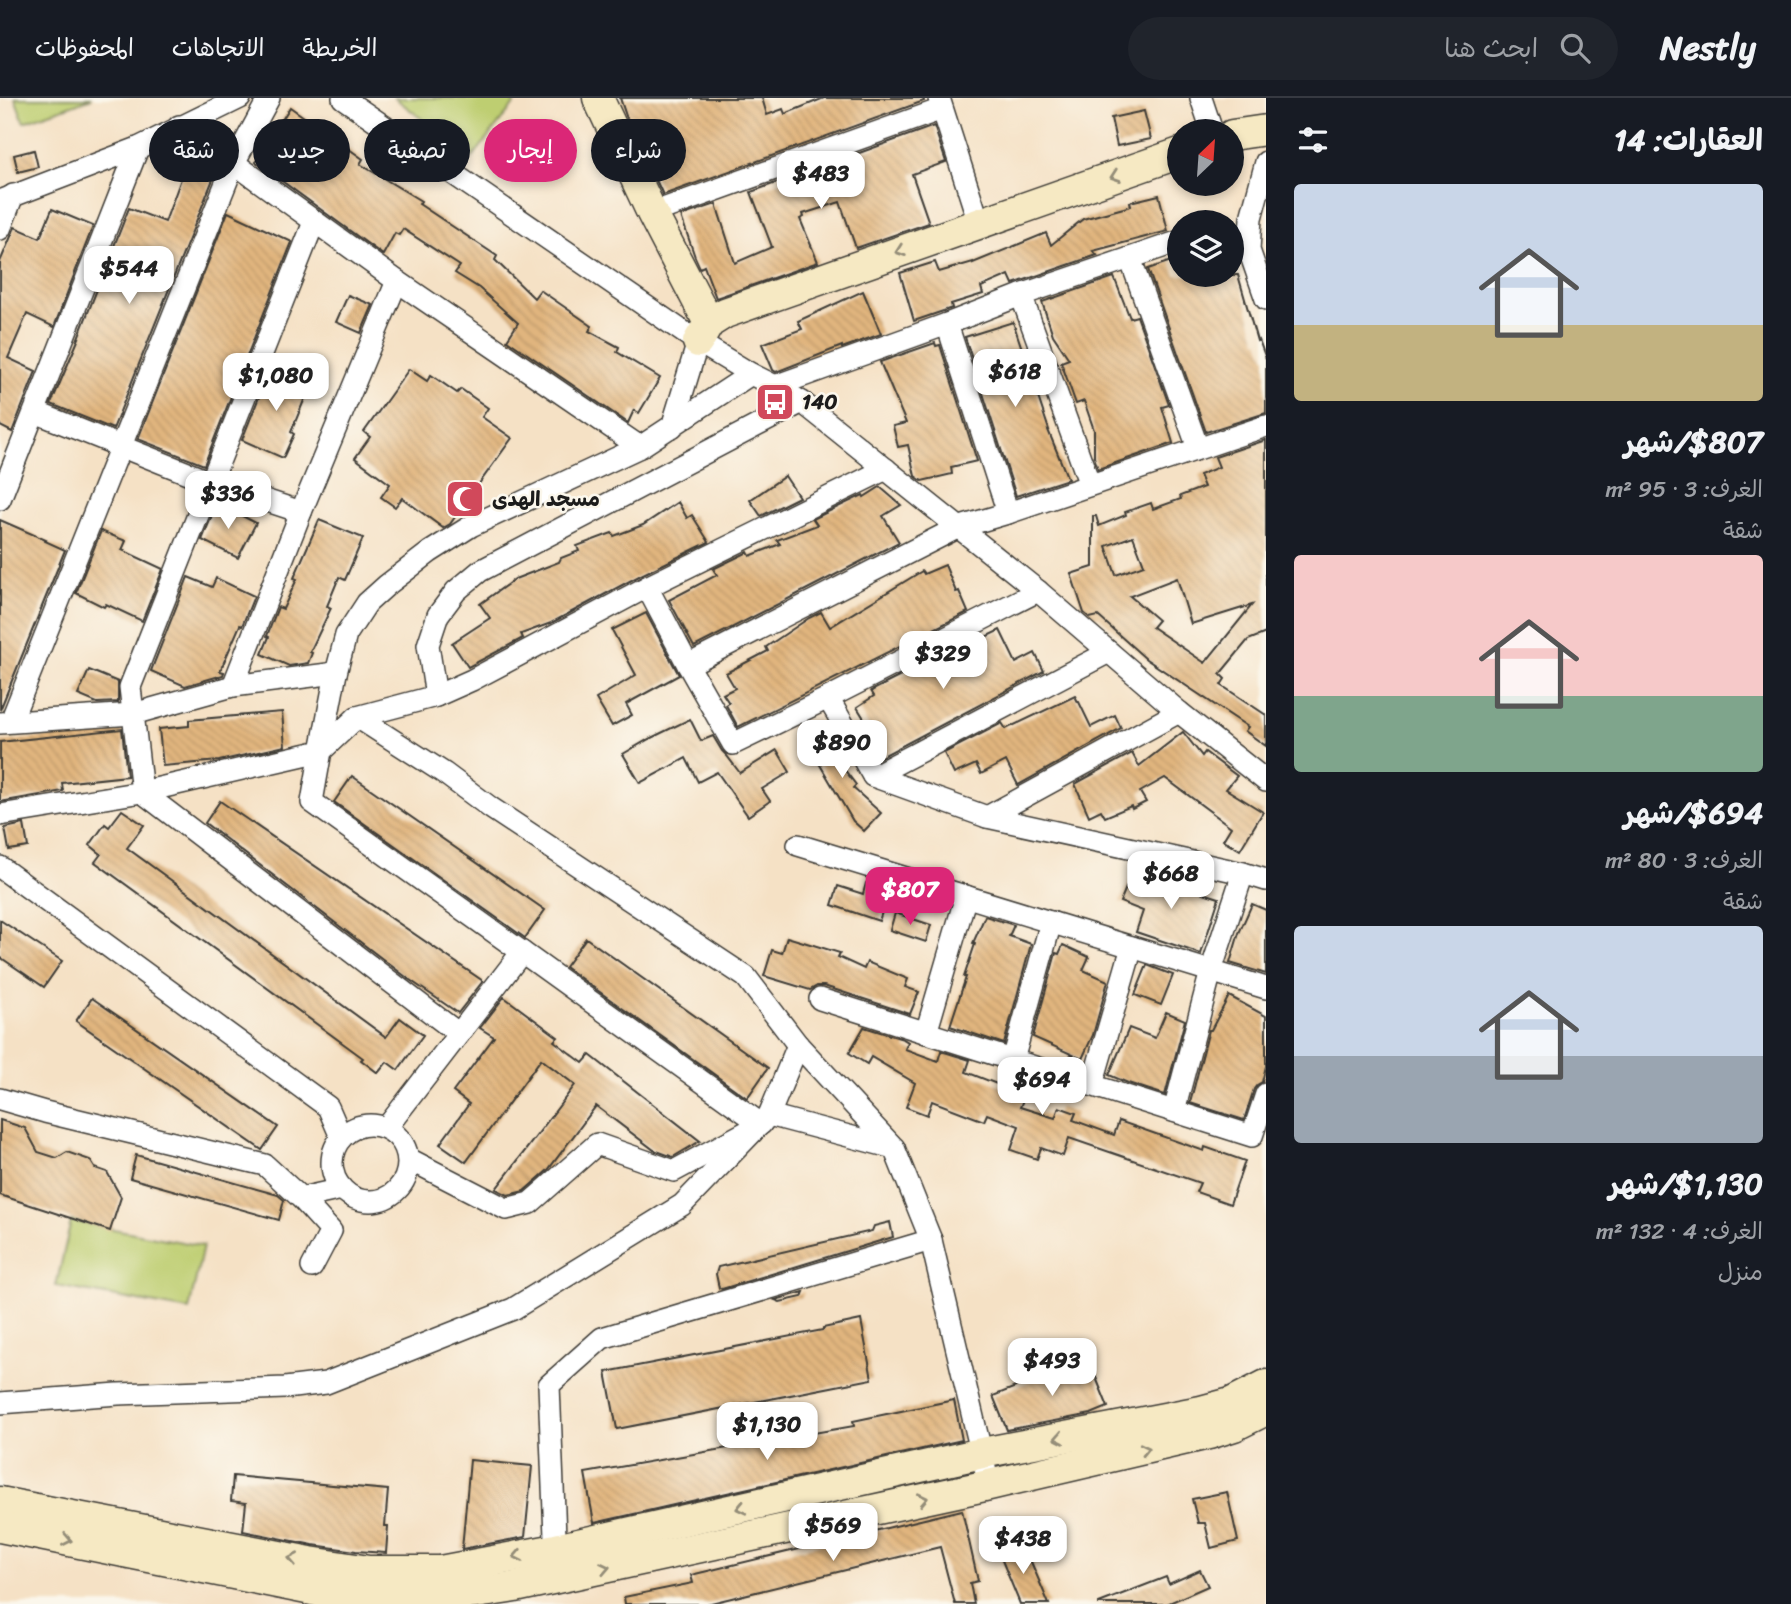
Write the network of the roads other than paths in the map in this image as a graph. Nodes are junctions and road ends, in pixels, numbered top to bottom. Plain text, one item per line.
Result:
1 (240, 98) edge
2 (269, 98) edge
3 (343, 98) edge
4 (598, 98) edge
5 (1201, 98) edge
6 (941, 104) edge
7 (195, 119) edge
8 (1208, 119) edge
9 (1266, 130) edge
10 (1244, 133) edge
11 (149, 142) edge
12 (138, 148) junction
13 (1244, 150) edge
14 (1266, 150) edge
15 (239, 154) edge
16 (1167, 158) edge
17 (1266, 162) edge
18 (239, 167) edge
19 (226, 182) edge
20 (7, 198) edge
21 (652, 213) junction
22 (1244, 214) edge
23 (314, 222) junction
24 (979, 223) junction
25 (1244, 227) edge
26 (0, 229) edge
27 (1167, 246) edge
28 (1258, 253) edge
29 (1130, 258) junction
30 (397, 281) junction
31 (1021, 295) junction
32 (1266, 299) edge
33 (947, 324) junction
34 (703, 333) junction
35 (751, 374) junction
36 (775, 386) junction
37 (802, 402) junction
38 (34, 412) junction
39 (1266, 426) edge
40 (671, 427) junction
41 (121, 447) junction
42 (640, 447) junction
43 (1198, 448) junction
44 (886, 468) junction
45 (210, 482) junction
46 (1090, 485) junction
47 (2, 490) edge
48 (301, 512) junction
49 (1008, 513) junction
50 (957, 527) junction
51 (647, 587) junction
52 (1038, 591) junction
53 (1109, 652) junction
54 (688, 665) junction
55 (335, 673) junction
56 (233, 685) junction
57 (436, 696) junction
58 (828, 698) junction
59 (1179, 712) junction
60 (133, 714) junction
61 (357, 716) junction
62 (6, 722) edge
63 (321, 751) junction
64 (873, 776) junction
65 (1266, 781) edge
66 (142, 792) junction
67 (0, 815) edge
68 (987, 817) junction
69 (798, 845) dead end
70 (0, 867) edge
71 (1242, 873) junction
72 (1266, 880) edge
73 (966, 896) junction
74 (1051, 922) junction
75 (1132, 947) junction
76 (523, 952) junction
77 (1211, 971) junction
78 (1266, 988) edge
79 (820, 999) dead end
80 (926, 1033) junction
81 (459, 1034) junction
82 (798, 1045) junction
83 (1013, 1060) junction
84 (1092, 1085) junction
85 (1266, 1094) edge
86 (0, 1099) edge
87 (1174, 1111) junction
88 (765, 1120) junction
89 (387, 1128) junction
90 (341, 1137) junction
91 (894, 1148) junction
92 (409, 1159) junction
93 (342, 1189) junction
94 (301, 1198) junction
95 (931, 1240) junction
96 (312, 1267) dead end
97 (1266, 1385) edge
98 (0, 1403) edge
99 (1266, 1410) edge
100 (982, 1454) junction
101 (989, 1485) junction
102 (0, 1502) edge
103 (0, 1527) edge
104 (556, 1564) junction

1 - 7 street
2 - 15 street
3 - 34 street
4 - 21 street
5 - 8 street
6 - 21 street
6 - 24 street
9 - 10 street
11 - 12 street
12 - 20 street
12 - 38 street
13 - 14 street
16 -> 24 street
17 - 22 street
18 - 23 street
19 - 41 street
20 - 26 street
21 - 34 street
23 - 30 street
23 - 45 street
24 -> 34 street
25 - 28 street
27 - 29 street
28 - 32 street
29 - 31 street
29 - 43 street
30 - 42 street
30 - 48 street
31 - 33 street
31 - 46 street
33 - 36 street
33 - 49 street
34 - 35 street
34 - 40 street
35 - 36 street
35 - 40 street
36 - 37 street
37 - 44 street
37 - 57 street
38 - 41 street
38 - 47 street
39 - 43 street
40 - 42 street
41 - 45 street
41 - 62 street
42 - 55 street
43 - 46 street
44 - 50 street
44 - 51 street
45 - 48 street
45 - 60 street
46 - 49 street
48 - 56 street
49 - 50 street
50 - 52 street
50 - 54 street
51 - 54 street
51 - 57 street
52 - 53 street
52 - 58 street
53 - 59 street
53 - 64 street
54 - 58 street
55 - 56 street
55 - 63 street
56 - 60 street
57 - 61 street
58 - 64 street
59 - 65 street
59 - 68 street
60 - 62 street
60 - 66 street
61 - 63 street
61 - 82 street
63 - 66 street
63 - 76 street
64 - 68 street
66 - 67 street
66 - 81 street
68 - 71 street
69 - 73 street
70 - 90 street
71 - 72 street
71 - 77 street
73 - 74 street
73 - 80 street
74 - 75 street
74 - 83 street
75 - 77 street
75 - 84 street
76 - 81 street
76 - 88 street
77 - 78 street
77 - 87 street
79 - 80 street
80 - 83 street
81 - 89 street
82 - 88 street
82 - 91 street
83 - 84 street
84 - 87 street
85 - 87 street
86 - 94 street
88 - 91 street
88 - 92 street
88 - 98 street
89 - 90 street
89 - 92 street
90 - 93 street
91 - 95 street
92 - 93 street
93 - 94 street
94 - 96 street
95 - 100 street
95 - 104 street
97 -> 100 street
101 -> 99 street
100 - 101 street
100 -> 104 street
104 -> 101 street
104 -> 102 street
103 -> 104 street

